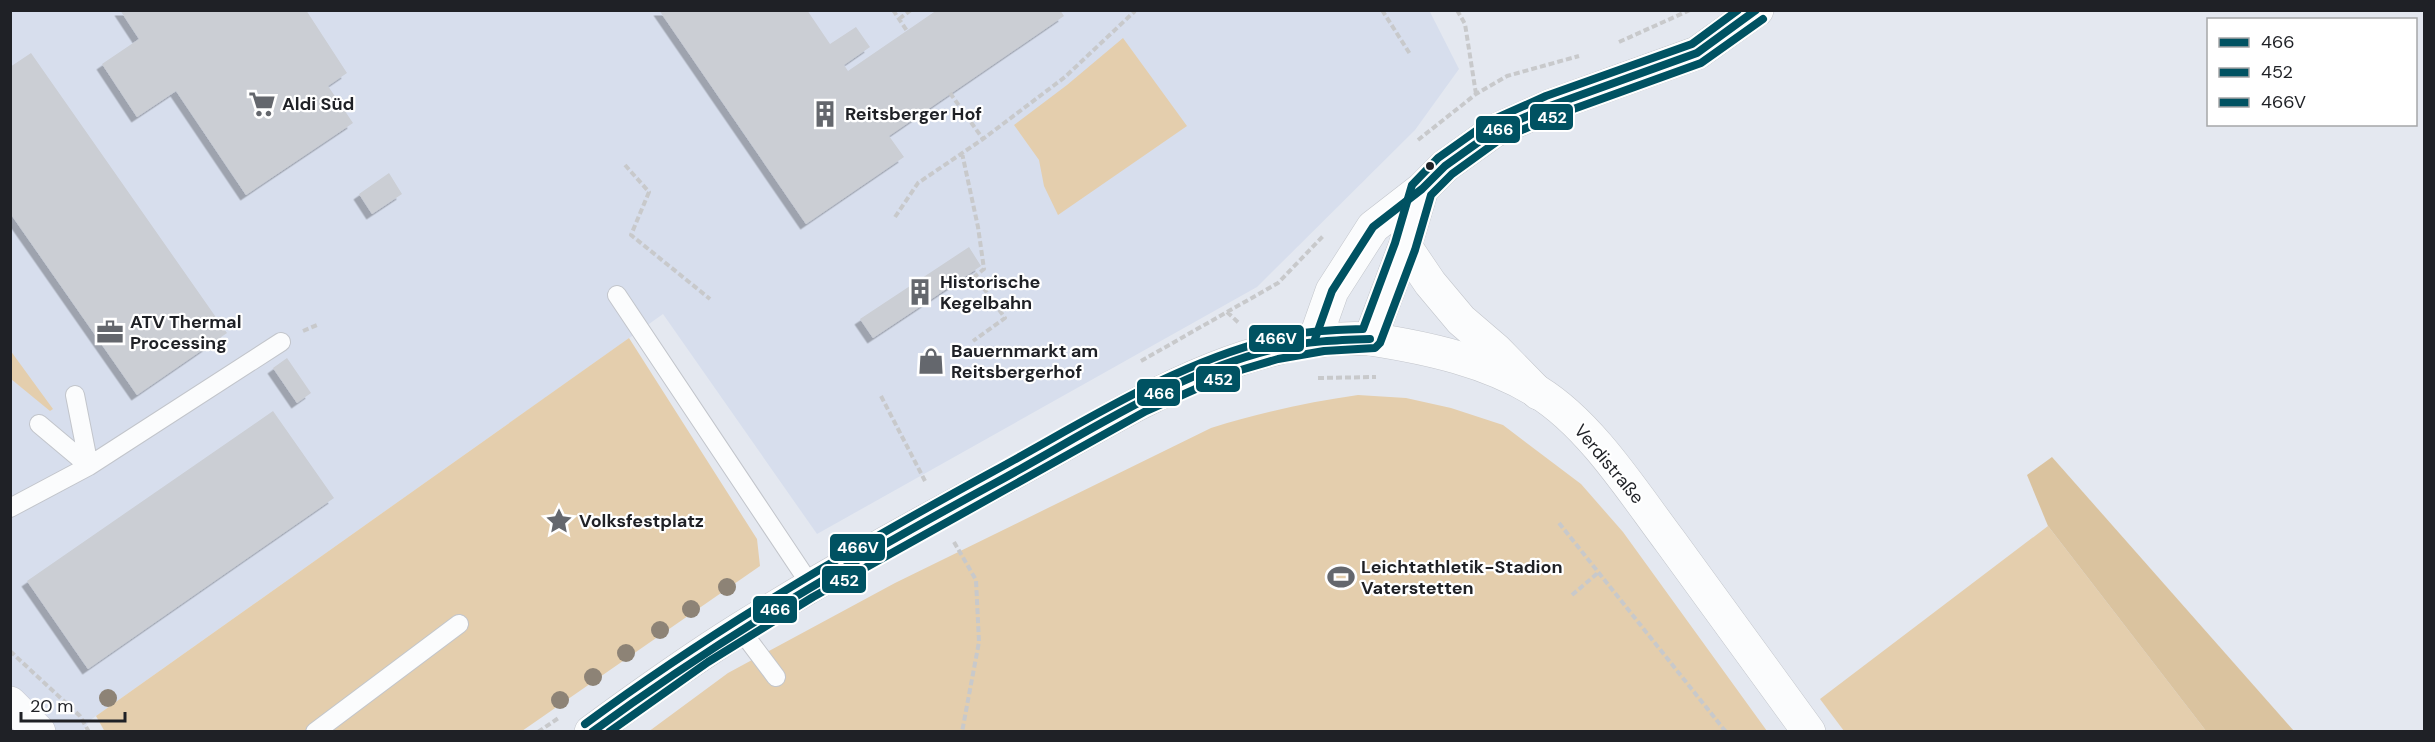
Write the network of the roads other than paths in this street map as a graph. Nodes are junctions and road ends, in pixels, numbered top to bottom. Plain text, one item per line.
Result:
1 (1757, 10) edge
2 (1422, 189) junction
3 (1405, 246) junction
4 (617, 295) dead end
5 (1315, 339) junction
6 (1370, 339) junction
7 (281, 342) dead end
8 (1539, 393) junction
9 (75, 395) dead end
10 (39, 424) dead end
11 (89, 466) junction
12 (10, 508) edge
13 (812, 587) junction
14 (459, 624) dead end
15 (740, 629) junction
16 (776, 677) dead end
17 (579, 722) edge
18 (315, 732) edge
19 (1809, 732) edge

1 - 2 street
2 - 3 street
2 - 5 street
3 - 6 street
3 - 8 street
4 - 13 lane
5 - 6 street, Verdistraße
5 - 13 street, Verdistraße
6 - 8 street, Verdistraße
7 - 11 lane
8 - 19 street, Verdistraße
9 - 11 lane
10 - 11 lane
11 - 12 lane
13 - 15 street, Verdistraße
14 - 18 lane
15 - 16 lane
15 - 17 street, Verdistraße

